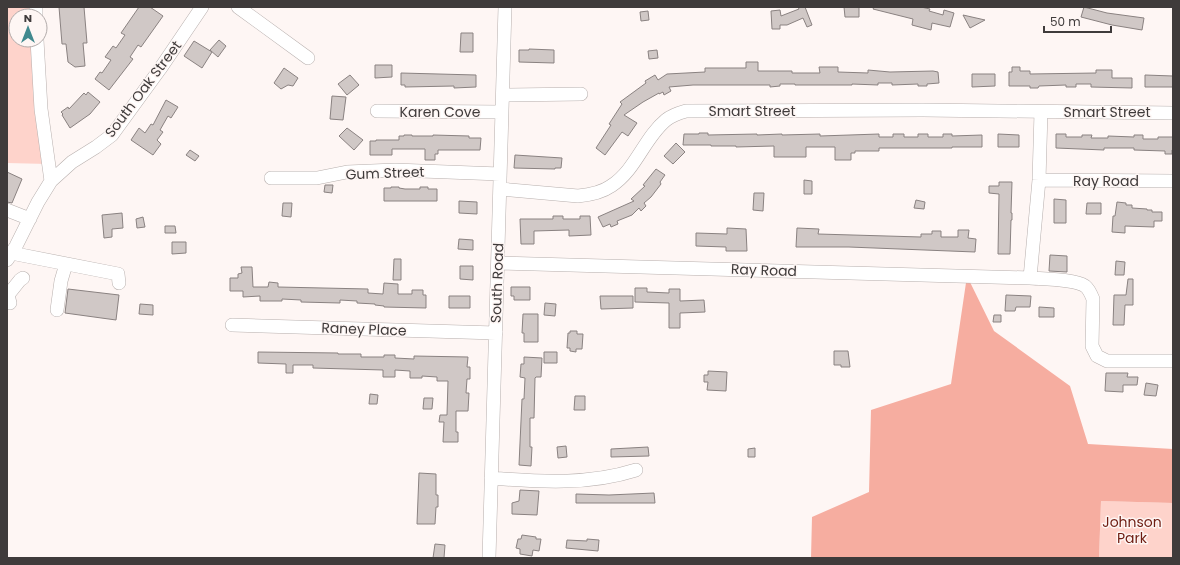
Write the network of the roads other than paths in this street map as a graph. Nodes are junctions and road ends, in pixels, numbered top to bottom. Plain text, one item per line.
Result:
1 (202, 7) edge
2 (238, 7) edge
3 (505, 7) edge
4 (37, 48) edge
5 (308, 58) dead end
6 (581, 94) dead end
7 (503, 96) junction
8 (377, 111) dead end
9 (502, 112) junction
10 (1041, 112) junction
11 (1173, 113) edge
12 (500, 174) junction
13 (271, 178) dead end
14 (1039, 180) junction
15 (51, 181) junction
16 (1173, 181) edge
17 (500, 189) junction
18 (7, 210) edge
19 (30, 219) junction
20 (9, 257) edge
21 (498, 263) junction
22 (66, 264) junction
23 (23, 278) dead end
24 (1030, 278) junction
25 (119, 282) dead end
26 (10, 302) dead end
27 (57, 310) dead end
28 (232, 325) dead end
29 (496, 333) junction
30 (1173, 361) edge
31 (636, 470) dead end
32 (491, 478) junction
33 (489, 558) edge

1 - 15 street, South Oak Street
2 - 5 street
3 - 7 street, South Road
4 - 15 street
6 - 7 street
7 - 9 street, South Road
8 - 9 street, Karen Cove
9 - 12 street, South Road
10 - 11 street, Smart Street
10 - 14 street
10 - 17 street, Smart Street
12 - 13 street, Gum Street
12 - 17 street, South Road
14 - 16 street, Ray Road
14 - 24 street
15 - 19 street, South Oak Street
17 - 21 street, South Road
18 - 19 street
19 - 20 street, South Oak Street
20 - 22 street
21 - 24 street, Ray Road
21 - 29 street, South Road
22 - 25 street
22 - 27 street
23 - 26 street
24 - 30 street, Ray Road
28 - 29 street, Raney Place
29 - 32 street, South Road
31 - 32 street
32 - 33 street, South Road

